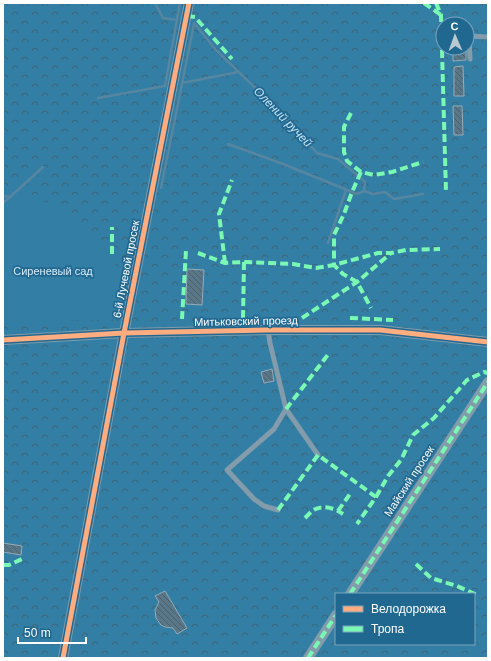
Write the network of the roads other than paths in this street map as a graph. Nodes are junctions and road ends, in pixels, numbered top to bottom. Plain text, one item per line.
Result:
1 (189, 3) edge
2 (488, 37) edge
3 (470, 59) dead end
4 (268, 330) junction
5 (124, 333) junction
6 (3, 340) edge
7 (488, 342) edge
8 (488, 382) edge
9 (286, 409) junction
10 (318, 455) dead end
11 (278, 510) dead end
12 (351, 593) edge
13 (335, 617) edge
14 (63, 658) edge
15 (308, 658) edge

1 - 5 street, 6-й Лучевой просек
2 - 3 lane
4 - 5 street, Митьковский проезд
4 - 7 street, Митьковский проезд
4 - 9 lane
5 - 6 street, Митьковский проезд
5 - 14 street, 6-й Лучевой просек
8 - 12 street, Майский просек
9 - 10 lane
9 - 11 lane
13 - 15 street

